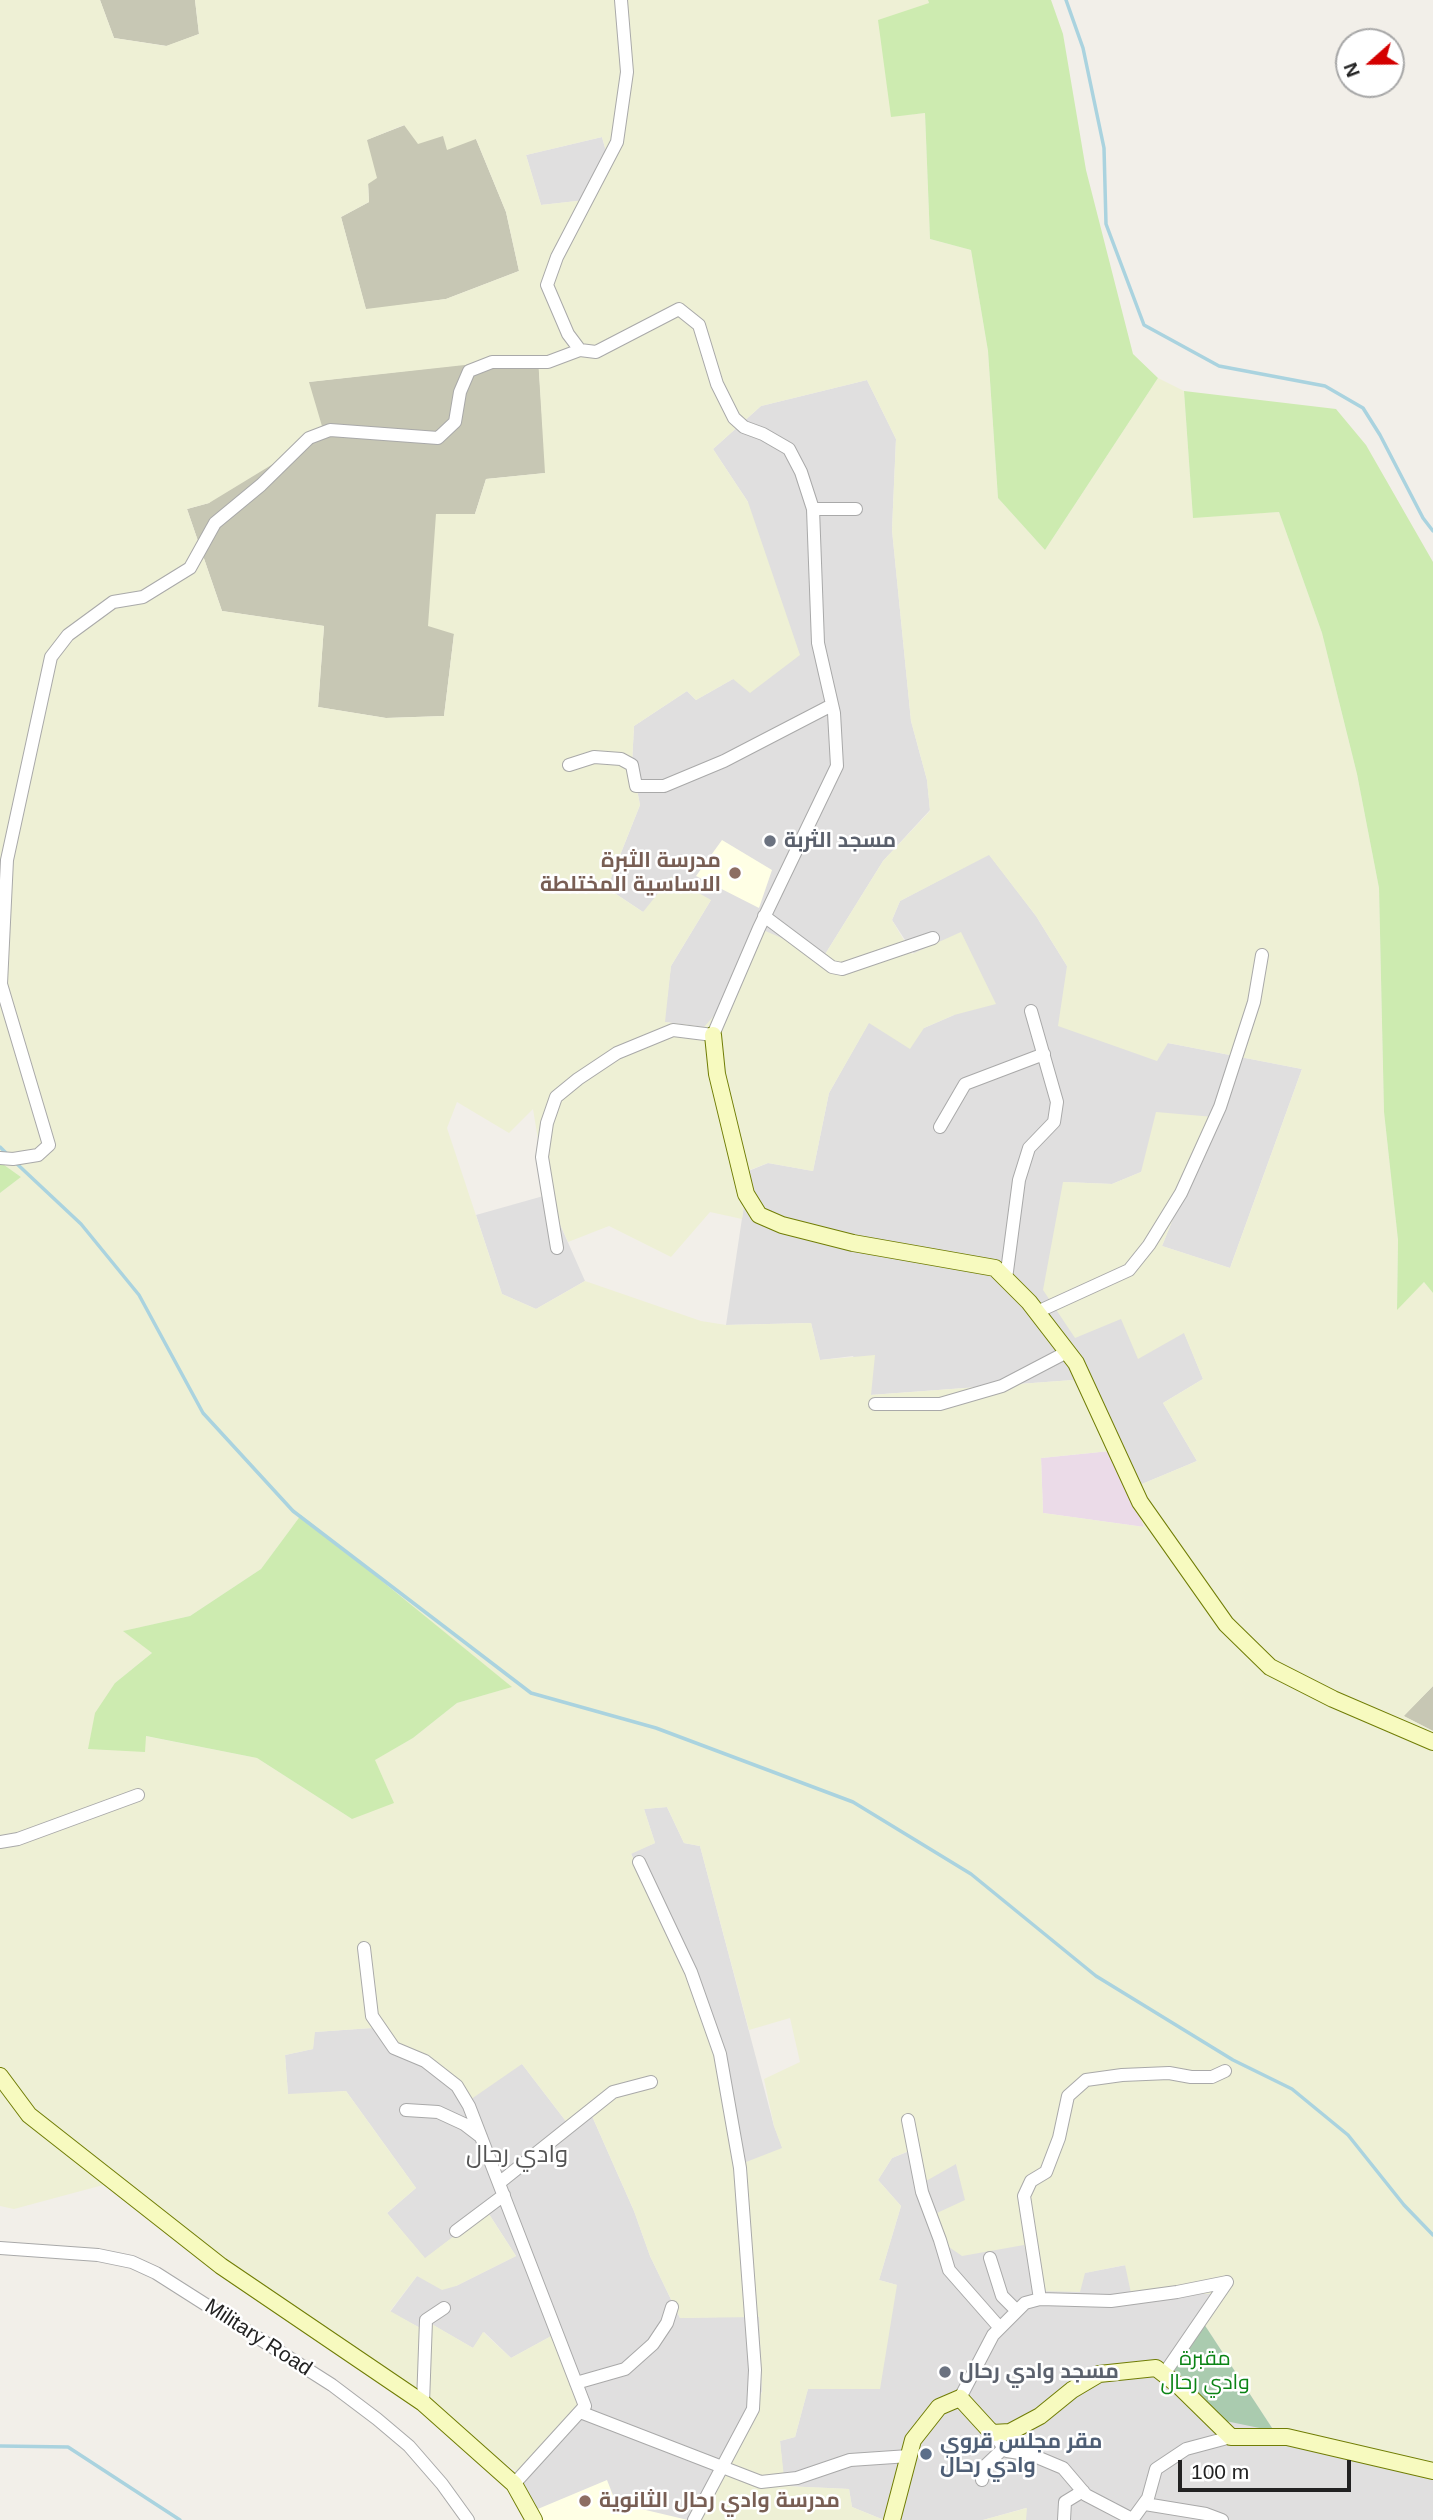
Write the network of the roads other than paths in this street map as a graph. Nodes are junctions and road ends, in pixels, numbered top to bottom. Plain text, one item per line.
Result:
1 (621, 0) edge
2 (580, 350) junction
3 (813, 509) junction
4 (856, 509) dead end
5 (832, 705) junction
6 (569, 765) dead end
7 (764, 916) junction
8 (933, 937) dead end
9 (1262, 955) dead end
10 (1031, 1011) dead end
11 (713, 1035) junction
12 (1044, 1054) junction
13 (940, 1127) dead end
14 (0, 1158) edge
15 (557, 1248) dead end
16 (1006, 1279) junction
17 (1037, 1312) junction
18 (1067, 1352) junction
19 (875, 1404) dead end
20 (1433, 1742) edge
21 (138, 1795) dead end
22 (0, 1842) edge
23 (639, 1862) dead end
24 (364, 1948) dead end
25 (1225, 2071) dead end
26 (0, 2076) edge
27 (651, 2082) dead end
28 (406, 2110) dead end
29 (908, 2120) dead end
30 (481, 2137) junction
31 (502, 2189) junction
32 (456, 2231) dead end
33 (0, 2248) edge
34 (990, 2259) dead end
35 (1040, 2299) junction
36 (672, 2307) dead end
37 (444, 2308) dead end
38 (1017, 2311) junction
39 (1000, 2328) junction
40 (1164, 2374) junction
41 (576, 2382) junction
42 (960, 2398) junction
43 (423, 2403) junction
44 (580, 2412) junction
45 (992, 2433) junction
46 (1231, 2437) junction
47 (1005, 2448) junction
48 (909, 2456) junction
49 (723, 2466) junction
50 (1433, 2471) edge
51 (982, 2480) dead end
52 (514, 2484) junction
53 (1083, 2491) junction
54 (1145, 2504) junction
55 (1129, 2519) edge
56 (468, 2520) edge
57 (534, 2520) edge
58 (694, 2520) edge
59 (892, 2520) edge
60 (1064, 2520) edge
61 (1222, 2520) edge

1 - 2 street
2 - 3 street
2 - 14 street
3 - 4 street
3 - 5 street
5 - 6 street
5 - 7 street
7 - 8 street
7 - 11 street
9 - 17 street
10 - 12 street
11 - 15 street
11 - 16 street
12 - 13 street
12 - 16 street
16 - 17 street
17 - 18 street
18 - 19 street
18 - 20 street
21 - 22 street
23 - 49 street
24 - 30 street
25 - 35 street
26 - 43 street
27 - 31 street
28 - 30 street
29 - 39 street
30 - 31 street
31 - 32 street
31 - 41 street
33 - 56 street, Military Road
34 - 38 street
35 - 38 street
35 - 40 street
36 - 41 street
37 - 43 street
38 - 39 street
39 - 42 street
40 - 45 street
40 - 46 street
41 - 44 street
42 - 45 street
42 - 48 street
43 - 52 street
44 - 49 street
44 - 52 street
45 - 47 street
46 - 50 street
46 - 54 street
47 - 51 street
47 - 53 street
48 - 49 street
48 - 59 street
49 - 58 street
52 - 57 street
53 - 55 street
53 - 60 street
54 - 55 street
54 - 61 street

